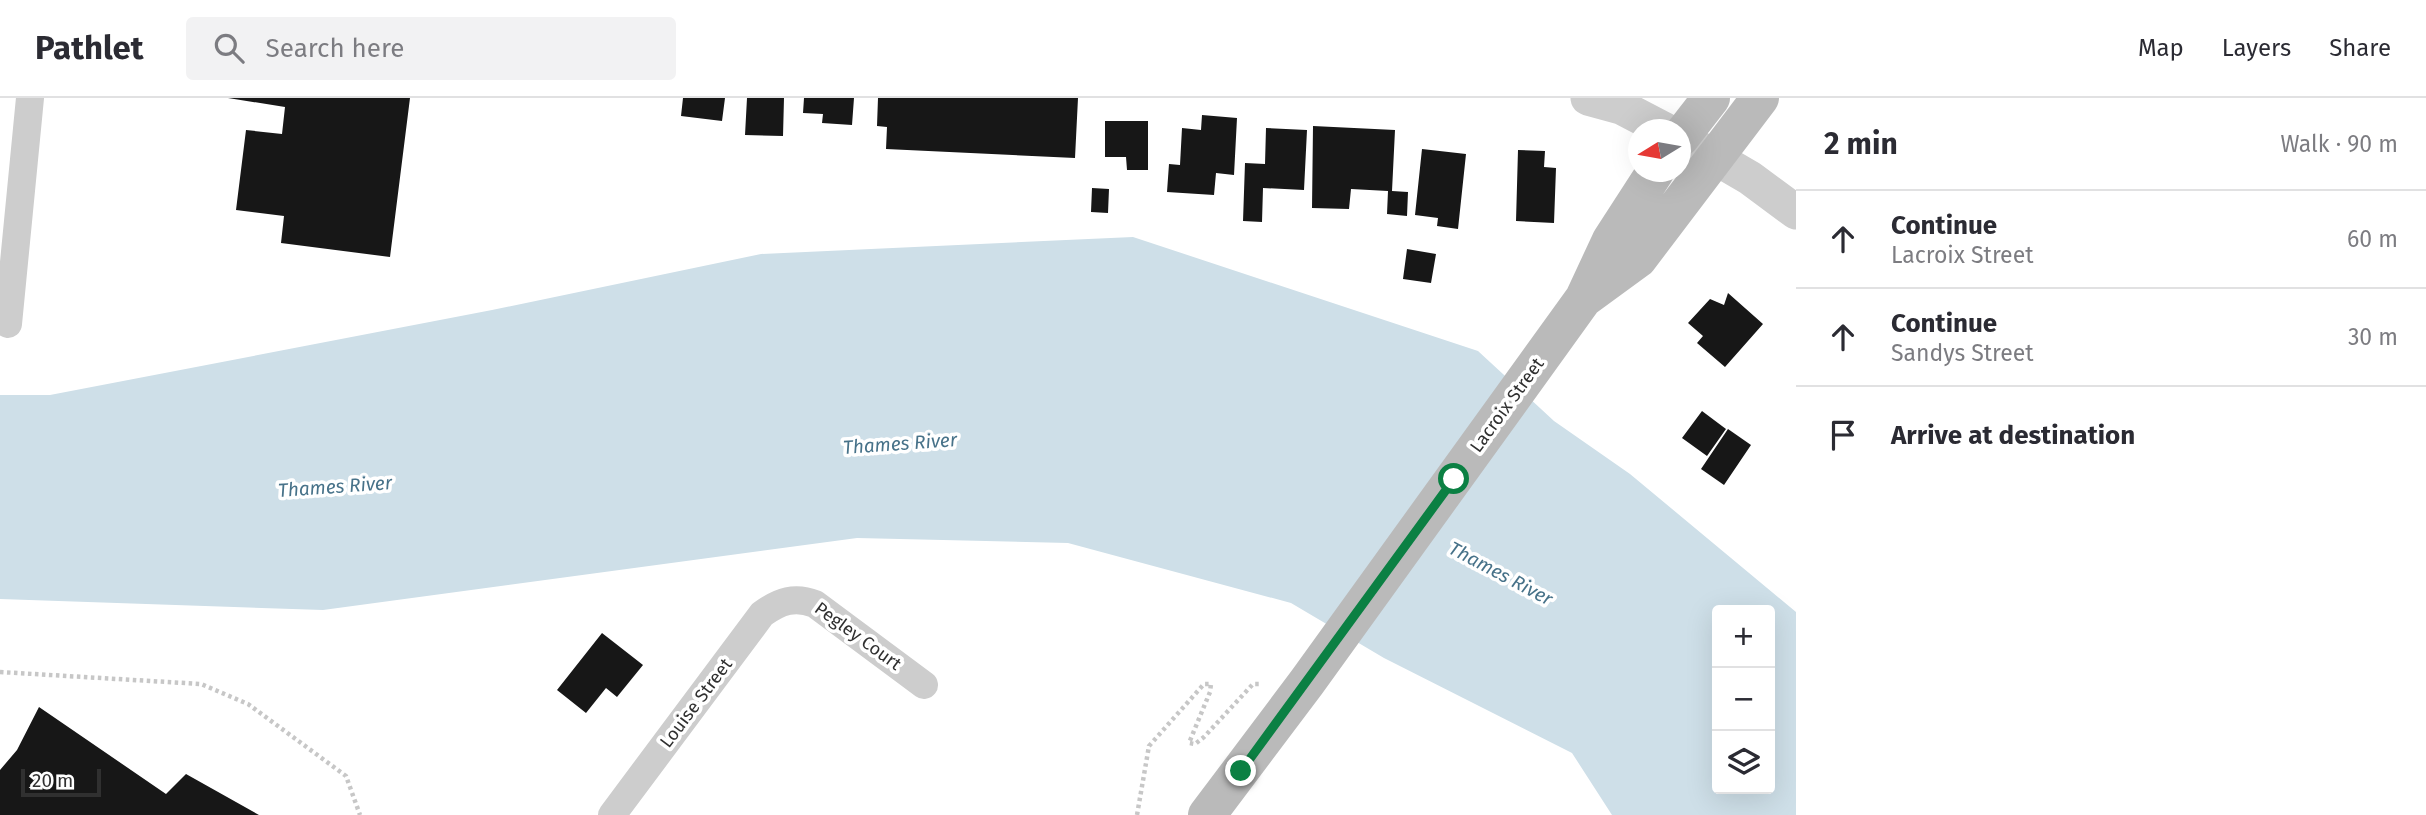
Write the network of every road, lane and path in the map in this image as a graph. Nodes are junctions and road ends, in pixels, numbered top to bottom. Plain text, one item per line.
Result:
1 (30, 98) edge
2 (1588, 98) edge
3 (1711, 98) edge
4 (1760, 98) edge
5 (1644, 119) edge
6 (1691, 125) edge
7 (1691, 144) edge
8 (1715, 157) junction
9 (1649, 182) edge
10 (1796, 212) edge
11 (1576, 310) junction
12 (9, 324) dead end
13 (787, 600) joint
14 (0, 672) edge
15 (1262, 684) dead end
16 (924, 685) dead end
17 (360, 815) edge
18 (612, 815) edge
19 (1137, 815) edge
20 (1207, 815) edge

1 - 12 street
2 - 5 street
3 - 6 main road
4 - 8 main road, Lacroix Street
7 - 8 street
8 - 10 street
8 - 11 main road, Lacroix Street
9 - 11 main road, Lacroix Street
11 - 20 main road, Lacroix Street
13 - 16 street, Pegley Court
13 - 18 street, Louise Street
14 - 17 path
15 - 19 path

